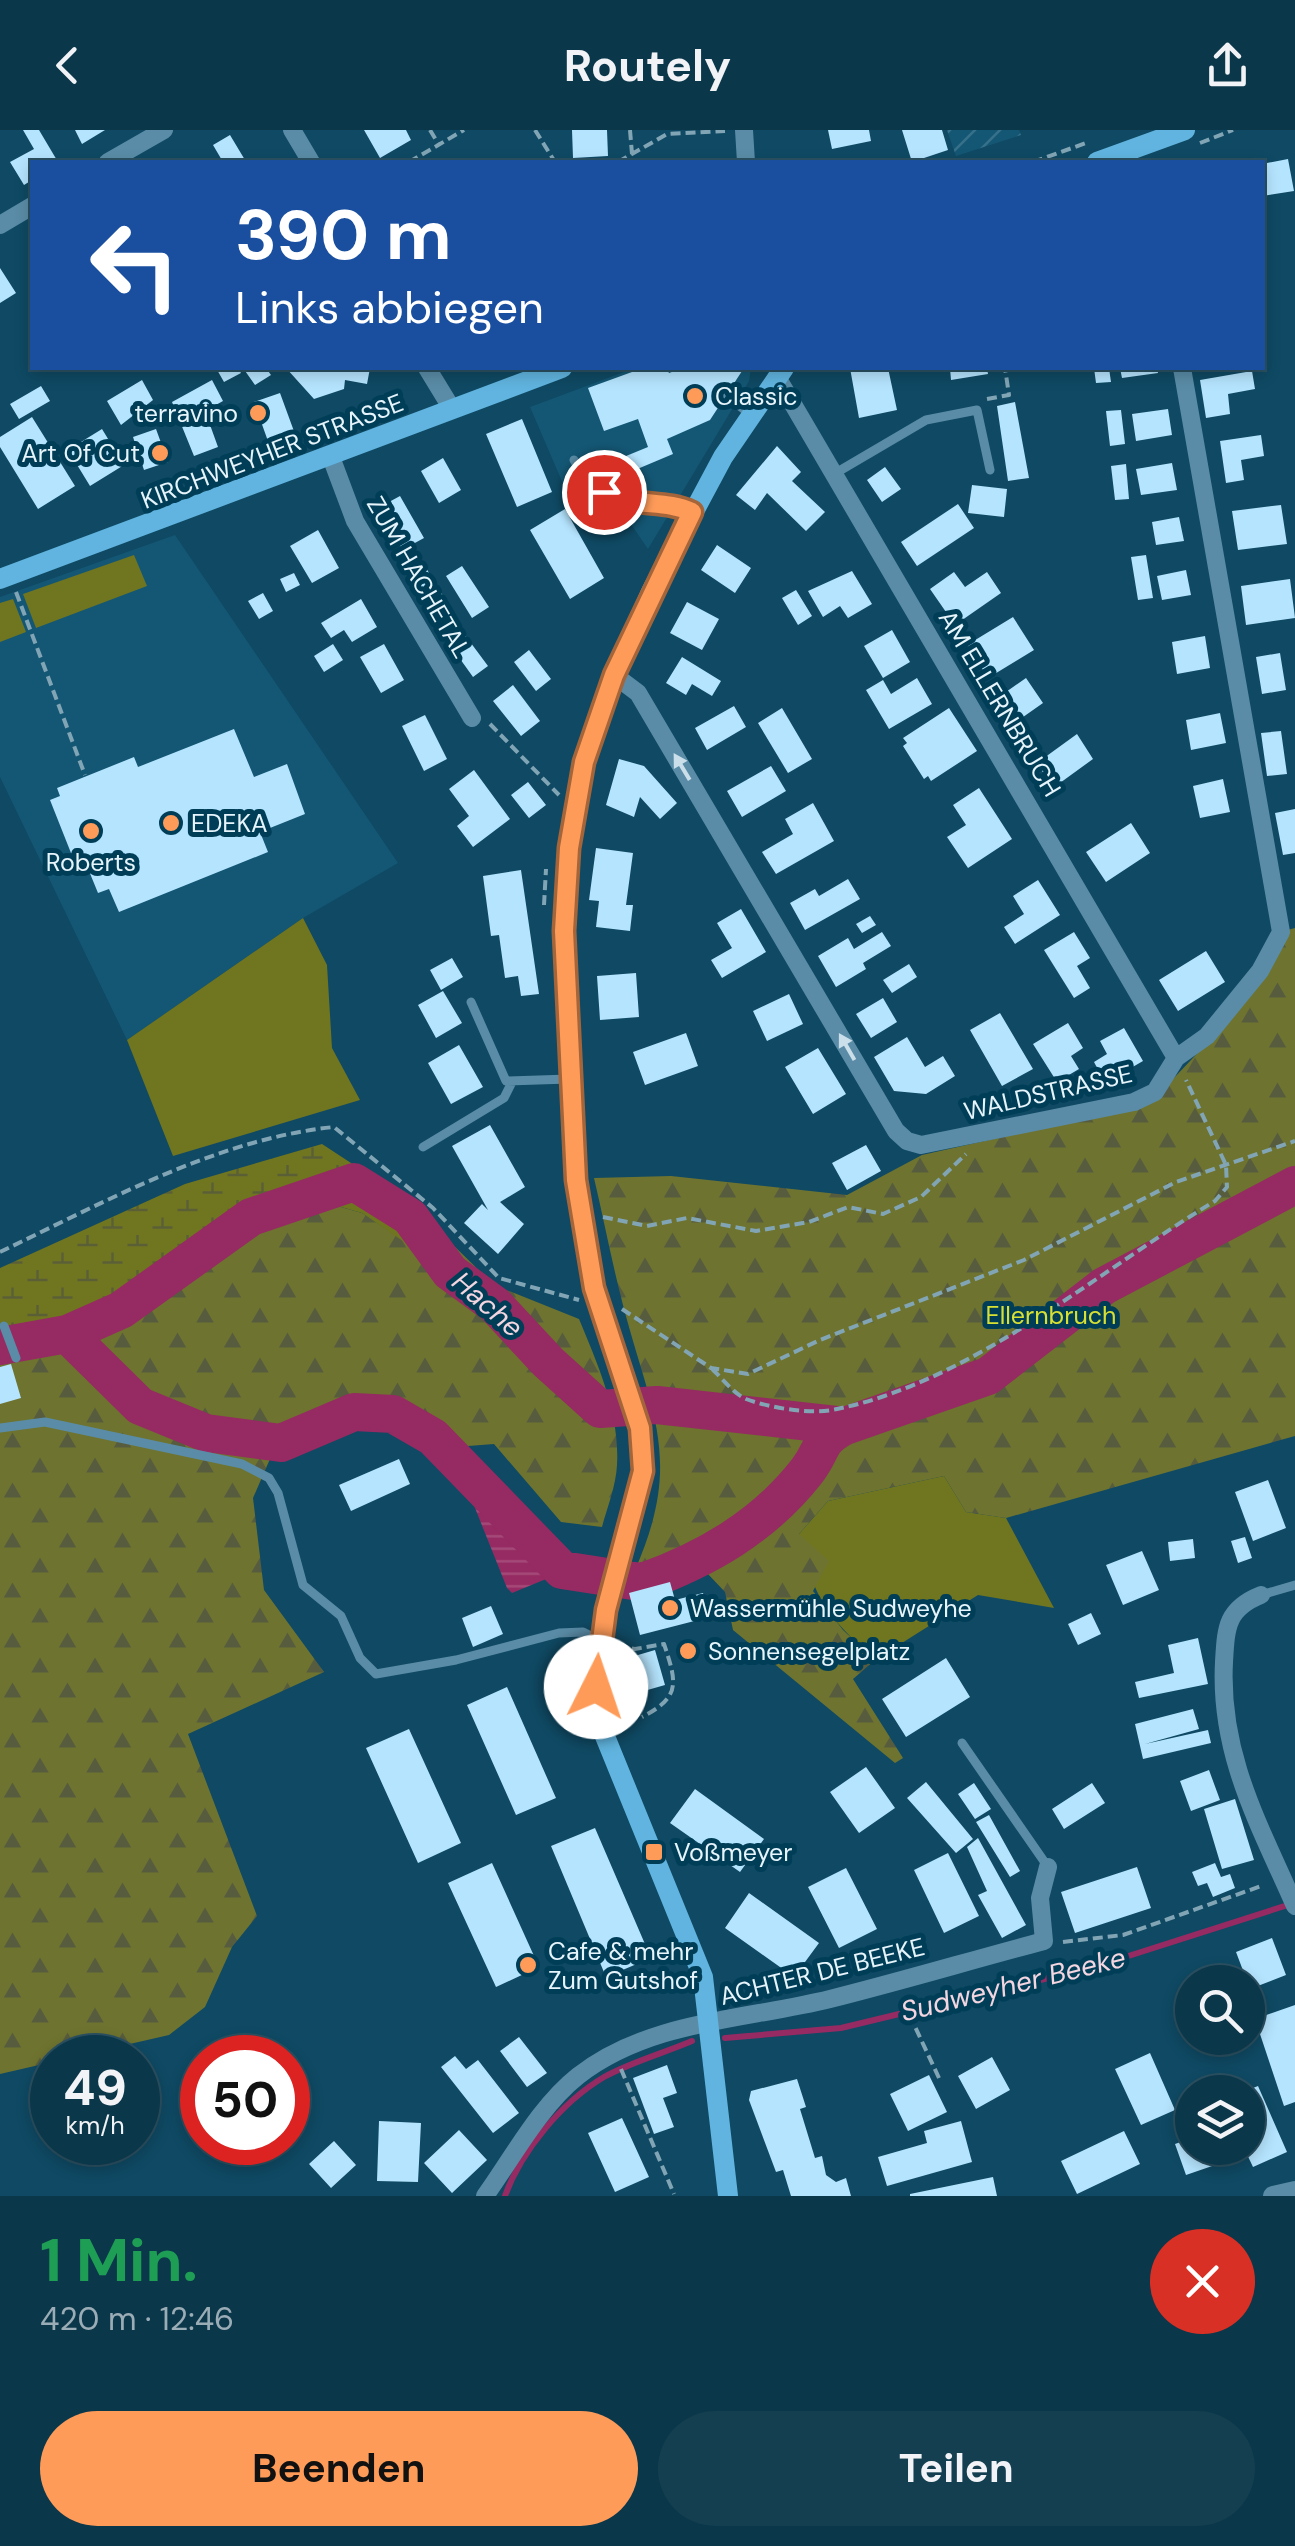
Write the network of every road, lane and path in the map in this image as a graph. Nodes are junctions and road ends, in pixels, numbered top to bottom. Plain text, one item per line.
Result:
1 (164, 130) edge
2 (292, 130) edge
3 (430, 130) edge
4 (464, 130) edge
5 (535, 130) edge
6 (630, 130) edge
7 (744, 130) edge
8 (1185, 130) edge
9 (1091, 141) dead end
10 (439, 145) junction
11 (632, 154) junction
12 (1146, 154) edge
13 (112, 160) edge
14 (310, 160) edge
15 (413, 160) edge
16 (554, 160) edge
17 (622, 160) edge
18 (746, 160) edge
19 (1039, 160) edge
20 (1109, 160) edge
21 (30, 207) edge
22 (0, 224) edge
23 (428, 370) edge
24 (557, 370) edge
25 (1005, 370) edge
26 (1182, 370) edge
27 (778, 371) edge
28 (726, 396) dead end
29 (452, 409) junction
30 (977, 410) junction
31 (752, 416) junction
32 (331, 457) junction
33 (574, 460) dead end
34 (990, 470) dead end
35 (834, 474) junction
36 (692, 512) junction
37 (5, 577) edge
38 (614, 675) junction
39 (472, 718) joint
40 (85, 775) dead end
41 (559, 795) dead end
42 (471, 1002) dead end
43 (1176, 1058) junction
44 (569, 1080) junction
45 (512, 1082) junction
46 (1193, 1097) dead end
47 (980, 1134) junction
48 (1295, 1141) edge
49 (423, 1147) dead end
50 (1226, 1164) junction
51 (580, 1213) junction
52 (0, 1252) edge
53 (591, 1301) junction
54 (4, 1326) dead end
55 (16, 1358) dead end
56 (711, 1368) junction
57 (0, 1428) edge
58 (1295, 1585) edge
59 (1261, 1596) joint
60 (600, 1640) junction
61 (642, 1717) dead end
62 (962, 1743) dead end
63 (1048, 1868) joint
64 (1289, 1876) edge
65 (1295, 1906) edge
66 (1044, 1941) junction
67 (904, 2004) dead end
68 (710, 2024) junction
69 (620, 2065) dead end
70 (939, 2078) dead end
71 (1295, 2191) edge
72 (674, 2194) dead end
73 (485, 2196) edge
74 (728, 2196) edge
75 (1273, 2196) edge

1 - 13 street
2 - 14 street
3 - 10 path
4 - 10 path
5 - 16 path
6 - 11 path
7 - 11 path
7 - 18 street
8 - 12 main road
9 - 19 path
10 - 15 path
11 - 17 path
12 - 20 main road
21 - 22 street
23 - 29 street
24 - 29 main road, KIRCHWEYHER STRASSE
25 - 30 path
26 - 43 street, WALDSTRASSE
27 - 31 main road
27 - 35 street, AM ELLERNBRUCH
28 - 31 lane
29 - 32 main road, KIRCHWEYHER STRASSE
30 - 34 lane
30 - 35 lane
31 - 36 main road
32 - 37 main road, KIRCHWEYHER STRASSE
32 - 39 street, ZUM HACHETAL
33 - 36 lane
35 - 43 street, AM ELLERNBRUCH
36 - 38 main road
37 - 40 path
38 - 44 main road
47 -> 38 street, WALDSTRASSE
39 - 41 path
42 - 45 lane
43 - 47 street, WALDSTRASSE
44 - 45 lane
44 - 51 main road
45 - 49 lane
46 - 50 path
47 - 51 path
48 - 50 path
50 - 56 path
50 - 56 path
51 - 53 main road
52 - 53 path
53 - 56 path
53 - 60 main road
54 - 55 lane
57 - 60 lane
58 - 59 lane
59 - 64 street
60 - 61 path
60 - 68 main road
62 - 63 lane
63 - 66 street
64 - 65 street
64 - 66 path
66 - 68 street, ACHTER DE BEEKE
67 - 70 path
68 - 73 street, ACHTER DE BEEKE
68 - 74 main road
69 - 72 path
71 - 75 street

